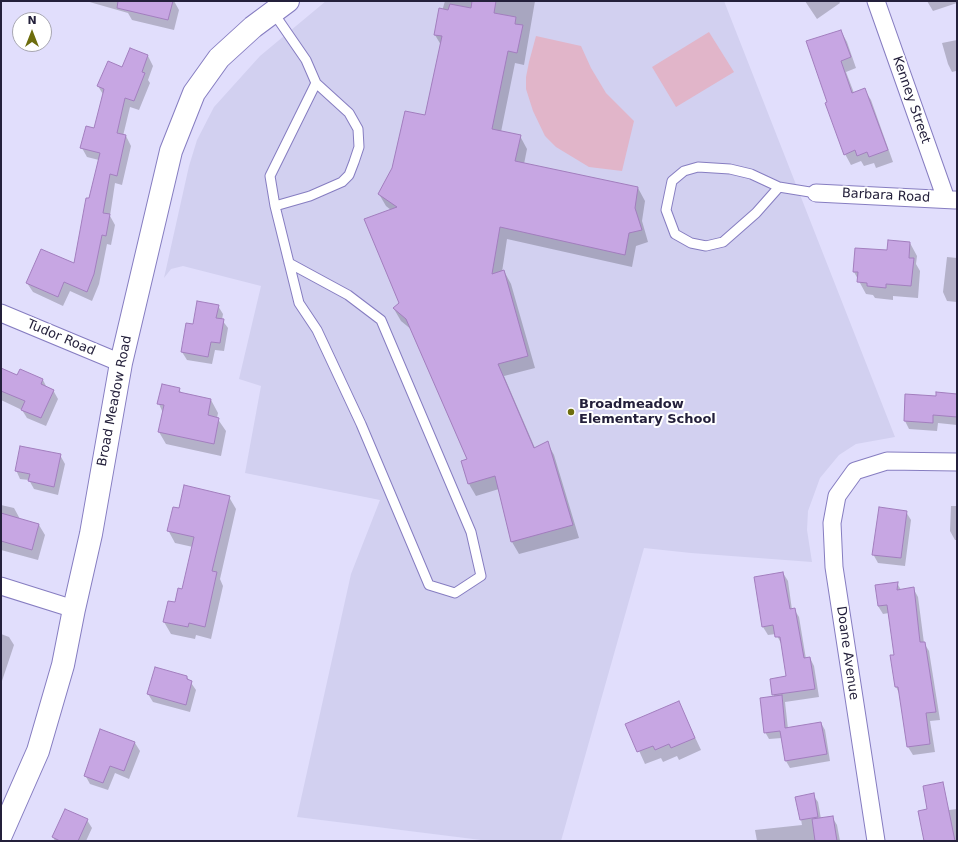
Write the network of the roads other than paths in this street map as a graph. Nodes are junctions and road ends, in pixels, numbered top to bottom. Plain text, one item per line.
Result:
1 (876, 1) edge
2 (277, 5) edge
3 (316, 83) junction
4 (779, 187) junction
5 (816, 192) joint
6 (952, 200) edge
7 (275, 206) junction
8 (290, 263) junction
9 (1, 313) edge
10 (121, 363) junction
11 (957, 462) edge
12 (1, 586) edge
13 (74, 610) junction
14 (1, 836) edge
15 (876, 841) edge

1 - 6 street, Kenney Street
2 - 3 lane
2 - 10 street, Broad Meadow Road
3 - 7 lane
3 - 7 lane
4 - 4 lane
4 - 5 lane
5 - 6 street, Barbara Road
7 - 8 lane
8 - 8 lane
9 - 10 street, Tudor Road
10 - 13 street, Broad Meadow Road
11 - 15 street, Doane Avenue
12 - 13 street
13 - 14 street, Broad Meadow Road

